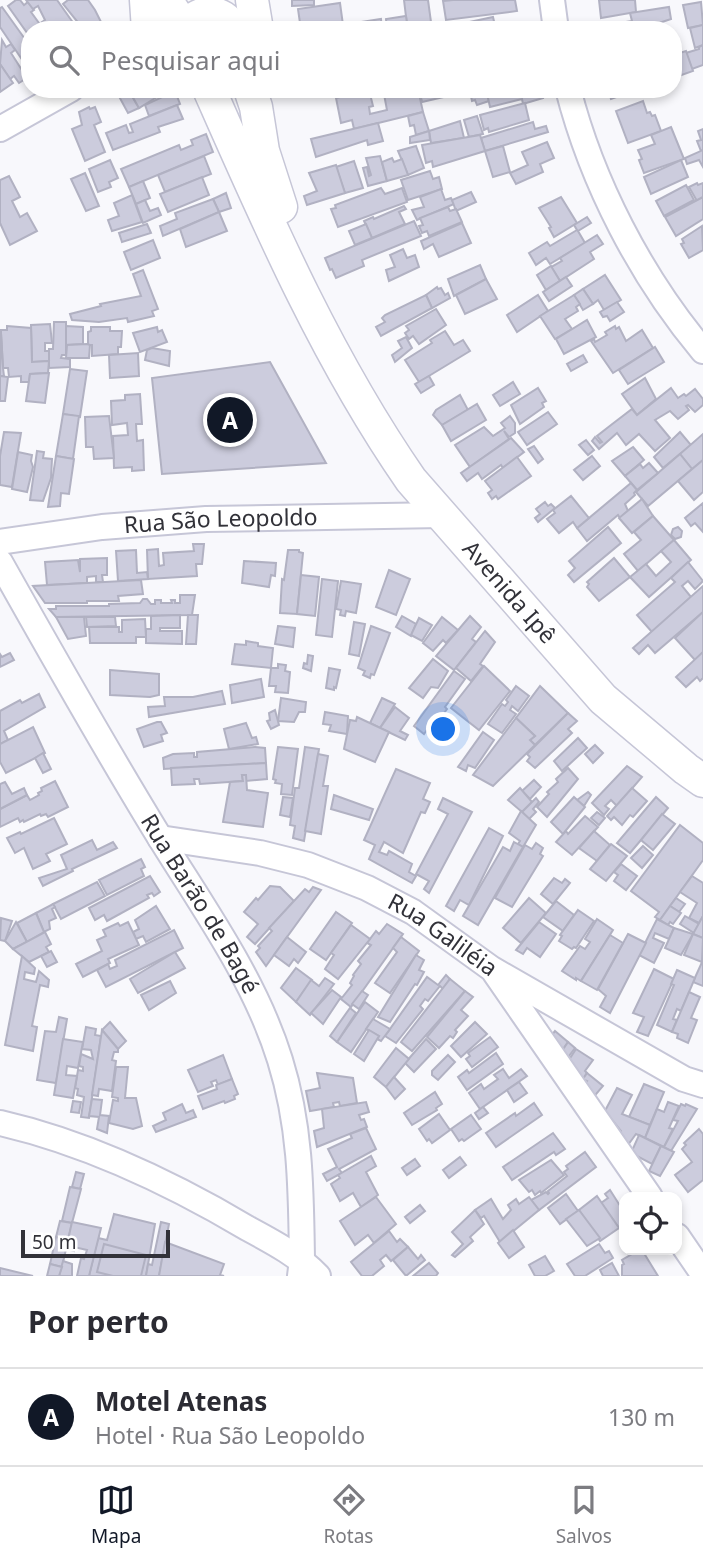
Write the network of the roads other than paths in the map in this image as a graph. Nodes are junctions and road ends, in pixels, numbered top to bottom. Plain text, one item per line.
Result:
1 (146, 0) edge
2 (166, 0) edge
3 (251, 0) edge
4 (552, 0) edge
5 (212, 18) edge
6 (147, 21) edge
7 (255, 21) edge
8 (555, 21) edge
9 (55, 98) edge
10 (213, 98) edge
11 (254, 98) edge
12 (571, 98) edge
13 (0, 129) edge
14 (703, 351) edge
15 (347, 374) junction
16 (442, 516) junction
17 (0, 542) edge
18 (0, 562) edge
19 (703, 781) edge
20 (160, 838) junction
21 (492, 969) junction
22 (703, 1085) edge
23 (0, 1123) edge
24 (647, 1192) edge
25 (682, 1243) edge
26 (307, 1271) edge
27 (703, 1274) edge

1 - 6 main road
2 - 5 main road
3 - 5 street
3 - 7 main road
4 - 8 street
9 - 13 street
10 - 15 main road, Avenida Ipê
11 - 15 main road, Avenida Ipê
12 - 14 street
15 - 16 main road, Avenida Ipê
16 - 17 street, Rua São Leopoldo
16 - 19 main road, Avenida Ipê
18 - 20 street, Rua Barão de Bagé
20 - 21 street, Rua Galiléia
20 - 26 street, Rua Barão de Bagé
21 - 22 street, Rua Galiléia
21 - 24 street
23 - 26 street
25 - 27 street

